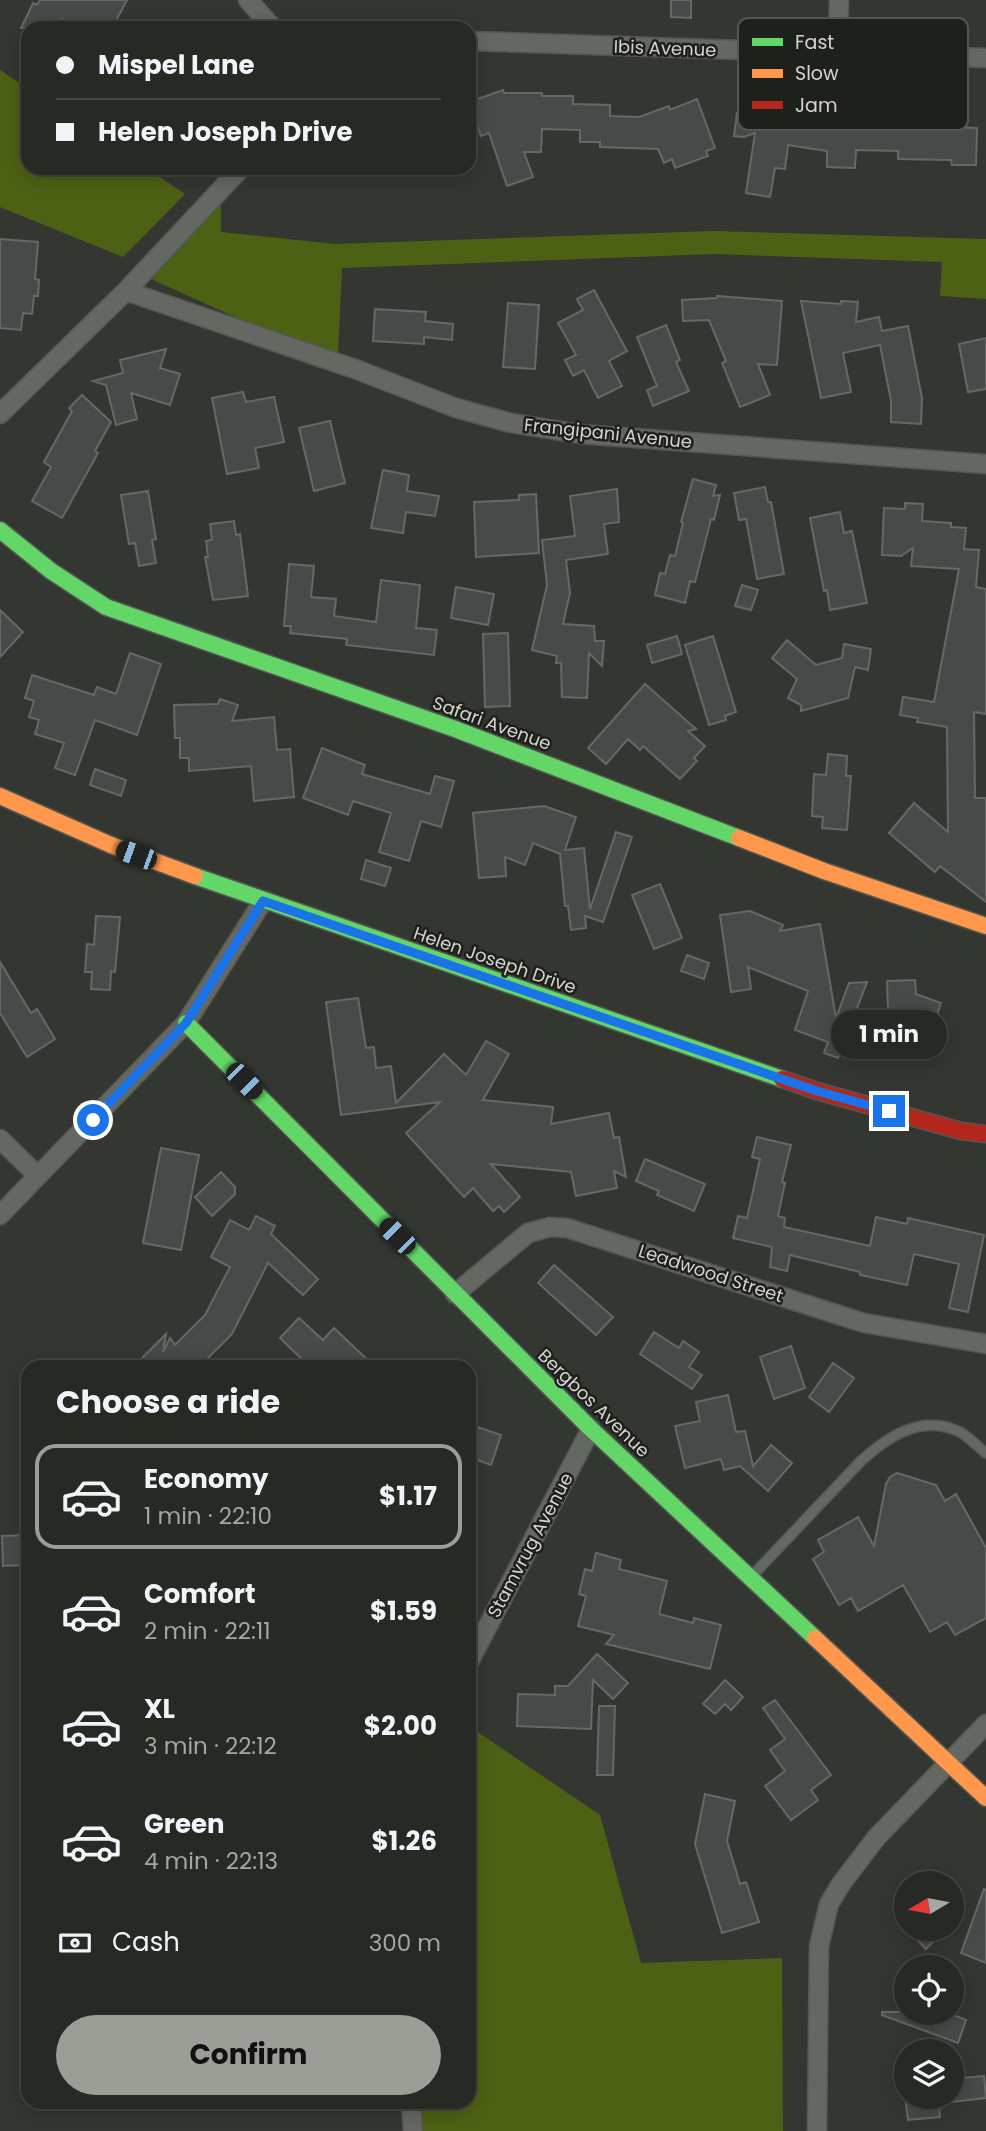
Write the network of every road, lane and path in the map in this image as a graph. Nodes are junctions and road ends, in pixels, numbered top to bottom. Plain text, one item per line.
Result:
1 (248, 0) edge
2 (839, 0) edge
3 (839, 18) edge
4 (267, 21) edge
5 (476, 41) edge
6 (738, 51) edge
7 (968, 58) edge
8 (986, 58) edge
9 (234, 175) edge
10 (126, 291) junction
11 (0, 414) edge
12 (986, 464) edge
13 (0, 530) edge
14 (0, 796) edge
15 (263, 901) junction
16 (986, 926) edge
17 (186, 1023) junction
18 (986, 1134) edge
19 (0, 1139) edge
20 (38, 1176) junction
21 (0, 1215) edge
22 (455, 1294) junction
23 (986, 1344) edge
24 (591, 1429) junction
25 (986, 1453) edge
26 (750, 1579) junction
27 (476, 1649) edge
28 (986, 1724) edge
29 (948, 1763) junction
30 (986, 1798) edge
31 (411, 2109) edge
32 (413, 2131) edge
33 (817, 2131) edge

1 - 4 street
2 - 3 street
5 - 6 street, Ibis Avenue
7 - 8 street, Ibis Avenue
9 - 10 street
10 - 11 street
10 - 12 street, Frangipani Avenue
13 - 16 street, Safari Avenue
14 - 15 street, Helen Joseph Drive
15 - 17 street
15 - 18 street, Helen Joseph Drive
17 - 20 street
17 - 22 street, Bergbos Avenue
19 - 20 street
20 - 21 street
22 - 23 street, Leadwood Street
22 - 24 street, Bergbos Avenue
24 - 26 street, Bergbos Avenue
24 - 27 street, Stamvrug Avenue
25 - 26 lane
26 - 29 street, Bergbos Avenue
28 - 29 street
29 - 30 street, Bergbos Avenue
29 - 33 street
31 - 32 street

